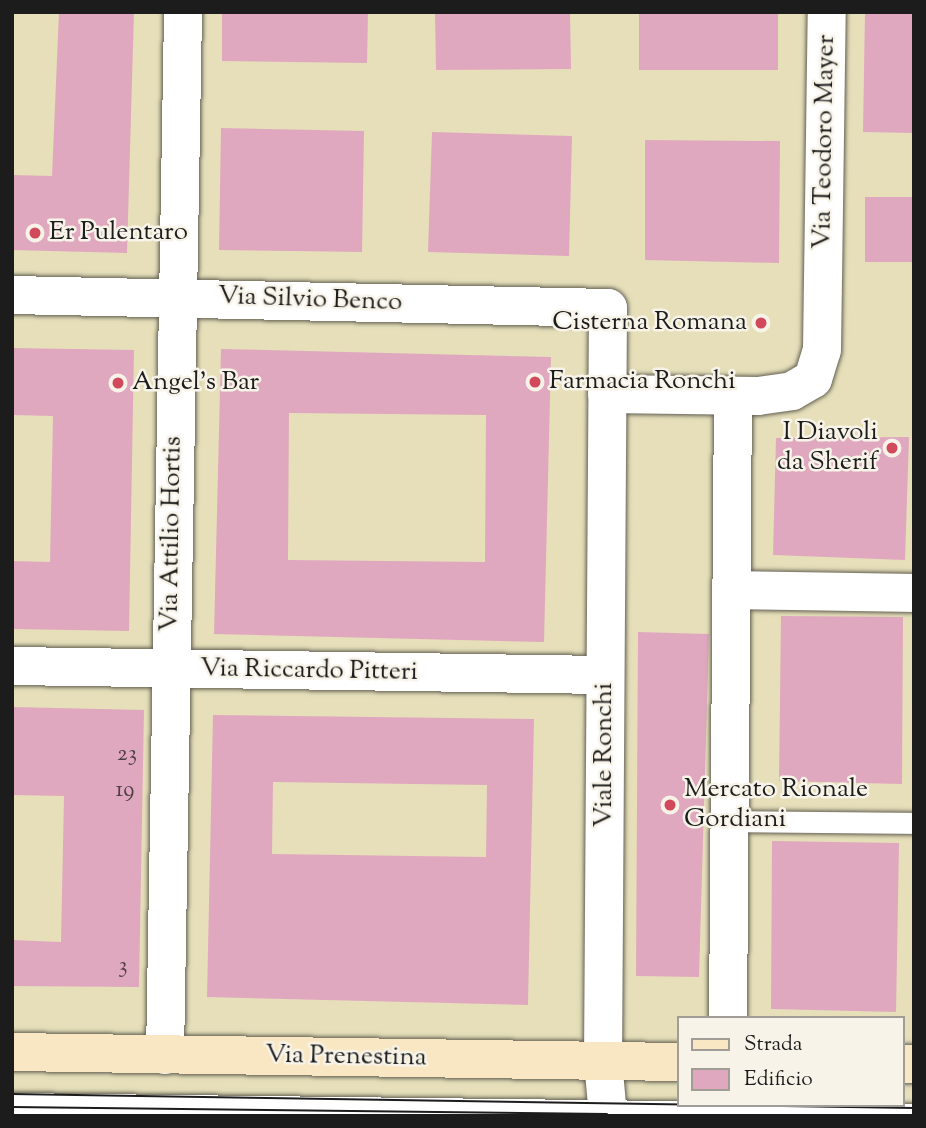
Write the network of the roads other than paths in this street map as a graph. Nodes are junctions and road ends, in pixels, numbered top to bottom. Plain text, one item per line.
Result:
1 (183, 12) edge
2 (827, 12) edge
3 (12, 295) edge
4 (176, 296) junction
5 (608, 308) joint
6 (607, 394) junction
7 (733, 396) junction
8 (732, 590) junction
9 (914, 593) edge
10 (12, 666) edge
11 (170, 669) junction
12 (605, 675) junction
13 (728, 821) junction
14 (914, 823) edge
15 (727, 1016) edge
16 (12, 1052) edge
17 (165, 1055) junction
18 (603, 1061) junction
19 (678, 1062) edge
20 (12, 1103) edge
21 (607, 1113) edge
22 (914, 1114) edge

1 - 4 street, Via Attilio Hortis
2 - 7 street, Via Teodoro Mayer
3 - 4 street, Via Silvio Benco
4 - 5 street, Via Silvio Benco
4 - 11 street, Via Attilio Hortis
5 - 6 street, Viale Ronchi
6 - 7 street, Via Teodoro Mayer
6 - 12 street, Viale Ronchi
7 - 8 street
8 - 9 street
8 - 13 street
10 - 11 street, Via Riccardo Pitteri
11 - 12 street, Via Riccardo Pitteri
11 - 17 street, Via Attilio Hortis
12 - 18 street, Viale Ronchi
13 - 14 lane
13 - 15 street
16 - 17 main road, Via Prenestina
17 - 18 main road, Via Prenestina
18 - 19 main road, Via Prenestina
18 - 21 street, Viale Ronchi
20 - 21 lane
21 - 22 lane

